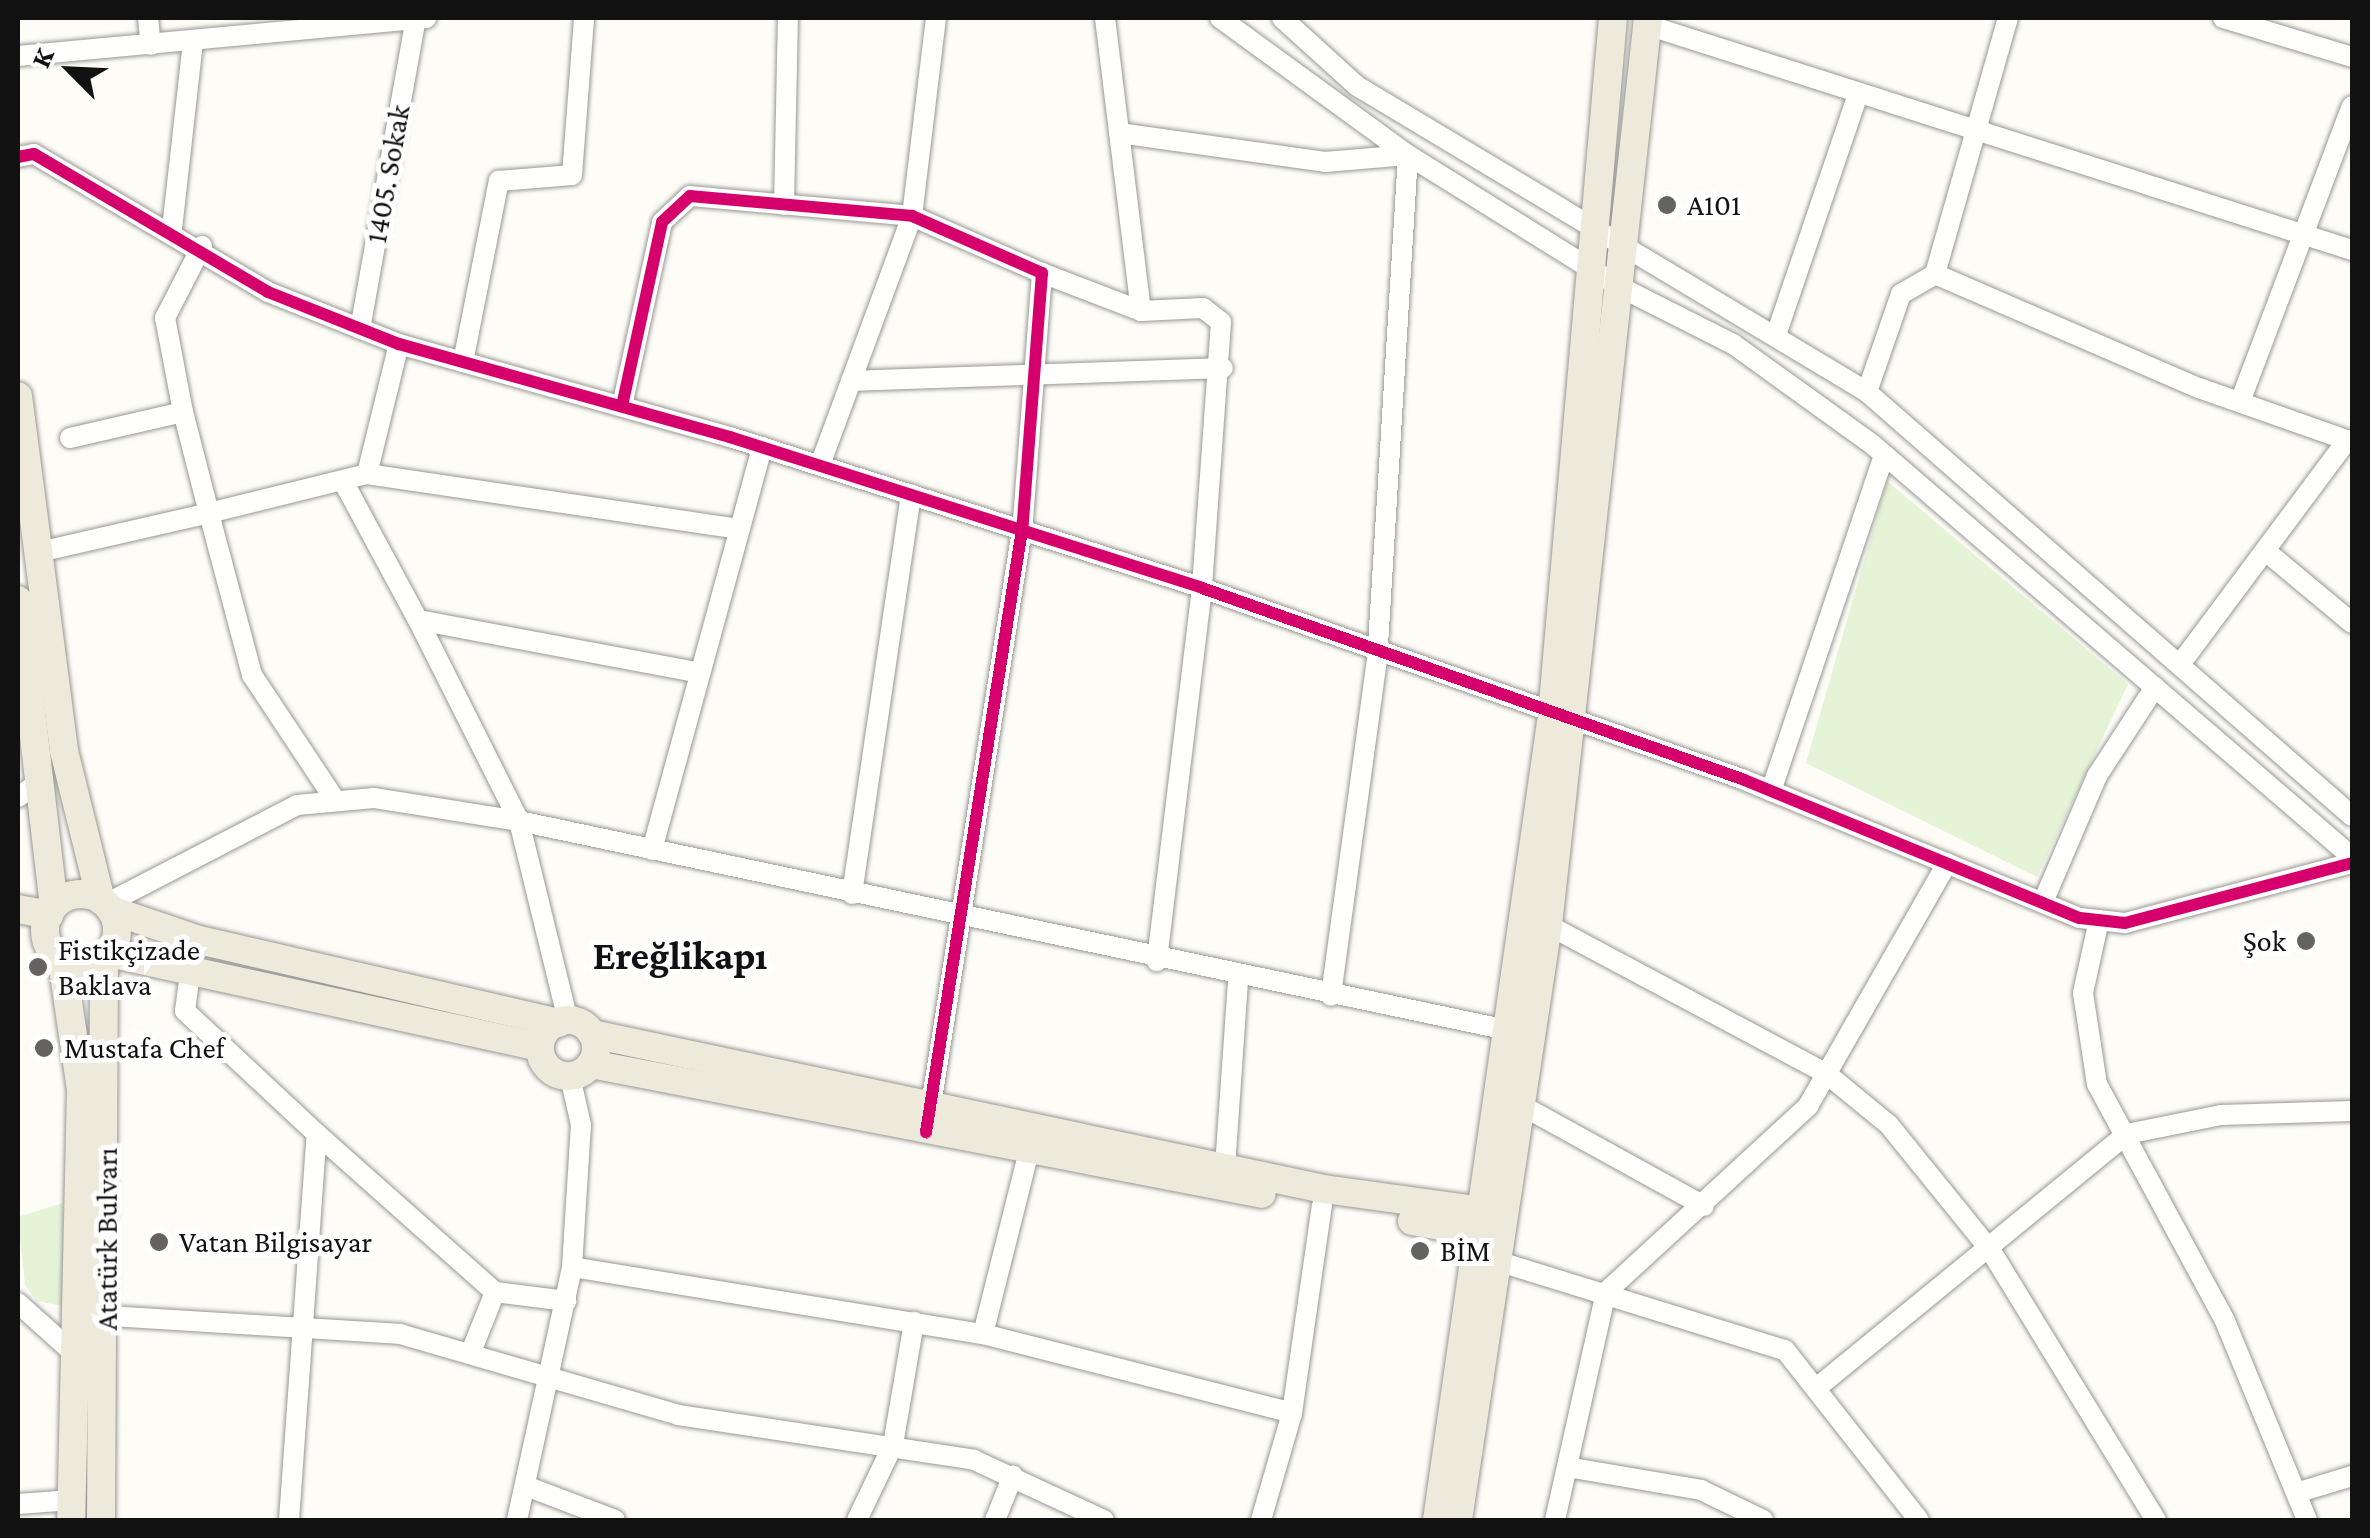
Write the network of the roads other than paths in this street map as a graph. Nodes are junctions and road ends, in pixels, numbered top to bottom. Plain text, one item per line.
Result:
1 (148, 18) edge
2 (421, 18) edge
3 (584, 18) edge
4 (788, 18) edge
5 (936, 18) edge
6 (1106, 18) edge
7 (1220, 18) edge
8 (1282, 18) edge
9 (1304, 18) edge
10 (1612, 18) edge
11 (2008, 18) edge
12 (2224, 18) edge
13 (394, 20) edge
14 (1648, 21) edge
15 (1307, 40) junction
16 (193, 43) junction
17 (151, 45) junction
18 (18, 56) edge
19 (2352, 57) edge
20 (1858, 97) junction
21 (2351, 113) edge
22 (1980, 130) junction
23 (1119, 133) junction
24 (1408, 155) junction
25 (18, 157) edge
26 (784, 205) junction
27 (912, 216) junction
28 (1594, 226) junction
29 (172, 230) junction
30 (2307, 234) junction
31 (1625, 243) junction
32 (202, 246) junction
33 (2352, 250) edge
34 (1590, 269) junction
35 (1042, 272) junction
36 (1935, 274) junction
37 (1620, 286) junction
38 (1141, 311) junction
39 (360, 328) junction
40 (1776, 335) junction
41 (399, 344) junction
42 (464, 362) junction
43 (1222, 368) junction
44 (1035, 376) junction
45 (851, 381) junction
46 (1867, 392) junction
47 (18, 396) edge
48 (2240, 402) junction
49 (622, 406) junction
50 (184, 412) junction
51 (70, 438) dead end
52 (2350, 441) edge
53 (762, 447) junction
54 (1884, 456) junction
55 (820, 466) junction
56 (368, 474) junction
57 (343, 481) junction
58 (911, 494) junction
59 (209, 513) junction
60 (734, 528) junction
61 (1022, 530) junction
62 (39, 552) junction
63 (2268, 553) junction
64 (1202, 588) junction
65 (18, 600) edge
66 (418, 620) junction
67 (2352, 623) edge
68 (1378, 652) junction
69 (2181, 662) junction
70 (697, 672) junction
71 (2154, 687) junction
72 (1561, 718) junction
73 (42, 780) junction
74 (1771, 791) junction
75 (18, 797) edge
76 (333, 797) junction
77 (2352, 816) edge
78 (520, 820) junction
79 (652, 850) junction
80 (2352, 860) edge
81 (1947, 863) junction
82 (852, 894) junction
83 (2042, 902) junction
84 (106, 905) junction
85 (18, 909) edge
86 (51, 910) junction
87 (964, 918) junction
88 (2099, 920) junction
89 (1548, 925) junction
90 (18, 936) edge
91 (56, 954) junction
92 (106, 956) junction
93 (1156, 961) junction
94 (191, 966) junction
95 (1238, 979) junction
96 (1330, 996) junction
97 (573, 1026) junction
98 (1507, 1030) junction
99 (540, 1048) junction
100 (581, 1070) junction
101 (1827, 1074) junction
102 (1521, 1105) junction
103 (2352, 1111) edge
104 (929, 1118) junction
105 (317, 1134) junction
106 (2127, 1134) junction
107 (1030, 1151) junction
108 (1224, 1167) junction
109 (1322, 1205) junction
110 (1704, 1206) junction
111 (1494, 1232) junction
112 (1992, 1251) junction
113 (572, 1267) junction
114 (495, 1292) junction
115 (1606, 1292) junction
116 (566, 1301) junction
117 (18, 1303) edge
118 (108, 1316) junction
119 (914, 1322) junction
120 (28, 1326) edge
121 (306, 1327) junction
122 (983, 1334) junction
123 (472, 1352) junction
124 (78, 1357) junction
125 (554, 1372) junction
126 (1819, 1386) junction
127 (1292, 1413) junction
128 (893, 1445) junction
129 (1567, 1467) junction
130 (1013, 1476) junction
131 (2352, 1476) edge
132 (526, 1486) junction
133 (2296, 1493) junction
134 (18, 1504) edge
135 (71, 1510) edge
136 (101, 1520) edge
137 (289, 1520) edge
138 (518, 1520) edge
139 (615, 1520) edge
140 (857, 1520) edge
141 (995, 1520) edge
142 (1104, 1520) edge
143 (1261, 1520) edge
144 (1438, 1520) edge
145 (1458, 1520) edge
146 (1556, 1520) edge
147 (1763, 1520) edge
148 (1919, 1520) edge
149 (2156, 1520) edge
150 (2308, 1520) edge

1 - 17 street
2 - 13 street
2 - 39 street, 1405. Sokak
3 - 42 street
4 - 26 street
5 - 27 street
6 - 23 street
7 - 24 street
8 - 15 street
9 - 15 street
10 - 28 main road
11 - 22 street
12 - 19 street
13 - 16 street
14 - 20 street
14 - 31 main road
15 - 28 street
16 - 17 street
16 - 29 street
17 - 18 street
20 - 22 street
20 - 40 street
21 - 30 street
22 - 30 street
22 - 36 street
23 - 24 street
23 - 38 street
24 - 34 street
24 - 68 street
25 - 29 street
26 - 27 street
26 - 49 street
27 - 35 street
27 - 45 street
28 - 31 street
28 - 34 main road
29 - 32 street
30 - 33 street
30 - 48 street
31 - 37 main road
31 - 40 street
32 - 39 street
32 - 50 street
34 - 37 street
34 - 72 main road
35 - 38 street
35 - 44 street
36 - 46 street
36 - 48 street
37 - 54 street
37 - 72 main road
38 - 43 street
39 - 41 street
40 - 46 street
41 - 42 street
41 - 56 street
42 - 49 street
43 - 44 street
43 - 64 street
44 - 45 street
44 - 61 street
45 - 55 street
46 - 69 street
47 - 62 main road
48 - 52 street
49 - 53 street
50 - 51 street
50 - 59 street
52 - 63 street
53 - 55 street
53 - 60 street
54 - 71 street
54 - 74 street
55 - 58 street
56 - 57 street
56 - 60 street
57 - 59 street
57 - 66 street
58 - 61 street
58 - 82 street
59 - 62 street
59 - 76 street
60 - 70 street
61 - 64 street
61 - 87 street
62 - 84 main road
63 - 67 street
63 - 69 street
64 - 68 street
64 - 93 street
65 - 73 main road
66 - 70 street
66 - 78 street
68 - 72 street
68 - 96 street
69 - 77 street
70 - 79 street
71 - 80 street
71 - 83 street
72 - 74 street
72 - 89 main road
72 - 98 main road
73 - 75 street
73 - 86 main road
74 - 81 street
76 - 78 street
76 - 84 street
78 - 79 street
78 - 97 street
79 - 82 street
80 - 88 street
81 - 83 street
81 - 101 street
82 - 87 street
83 - 88 street
84 - 86 main road
84 - 92 main road
84 - 97 main road
85 - 86 main road
86 - 91 main road
87 - 93 street
87 - 104 street
88 - 106 street
89 - 101 street
89 - 102 main road
90 - 91 main road
91 - 92 main road
91 - 124 main road, Atatürk Bulvarı
92 - 94 main road
92 - 118 main road, Atatürk Bulvarı
93 - 95 street
94 - 99 main road
94 - 105 street
95 - 96 street
95 - 108 street
96 - 98 street
97 - 99 main road
97 - 100 main road
97 - 104 main road
98 - 111 main road
99 - 100 main road
100 - 104 main road
100 - 113 street
101 - 110 street
101 - 112 street
102 - 110 street
102 - 111 main road
103 - 106 street
104 - 107 main road
104 - 108 main road
105 - 114 street
105 - 121 street
106 - 112 street
106 - 133 street
107 - 109 main road
107 - 122 street
108 - 111 main road
109 - 111 main road
109 - 127 street
110 - 115 street
111 - 115 street
111 - 144 main road
111 - 145 main road
112 - 126 street
112 - 149 street
113 - 116 street
113 - 119 street
114 - 116 street
114 - 123 street
115 - 126 street
115 - 129 street
116 - 125 street
117 - 120 street
118 - 121 street
118 - 136 main road, Atatürk Bulvarı
119 - 122 street
119 - 128 street
120 - 124 street
121 - 123 street
121 - 137 street
122 - 127 street
123 - 125 street
124 - 135 main road, Atatürk Bulvarı
125 - 128 street
125 - 132 street
126 - 148 street
127 - 143 street
128 - 130 street
128 - 140 street
129 - 146 street
129 - 147 street
130 - 141 street
130 - 142 street
131 - 133 street
132 - 138 street
132 - 139 street
133 - 150 street
134 - 135 street

